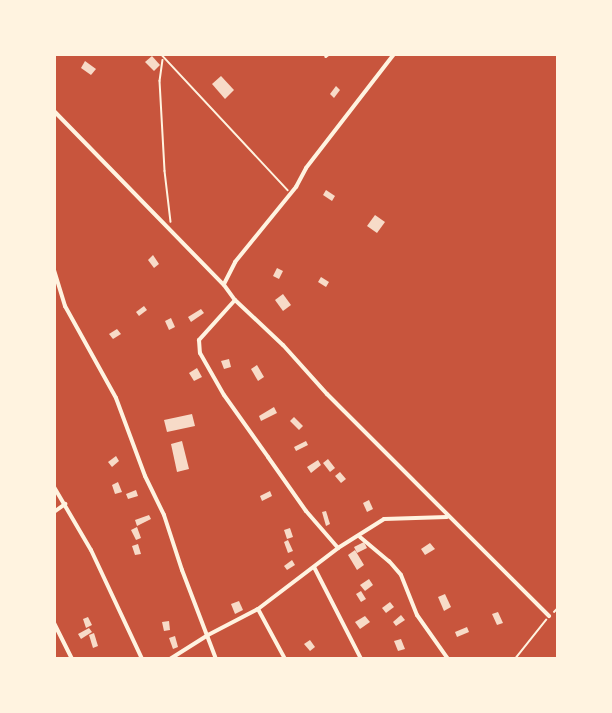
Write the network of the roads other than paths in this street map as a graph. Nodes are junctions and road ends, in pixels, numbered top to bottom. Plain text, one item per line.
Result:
1 (394, 54) edge
2 (54, 111) edge
3 (54, 270) edge
4 (224, 285) junction
5 (235, 300) junction
6 (54, 487) edge
7 (65, 504) junction
8 (54, 512) edge
9 (447, 517) junction
10 (360, 537) junction
11 (338, 548) junction
12 (314, 567) junction
13 (258, 609) junction
14 (549, 616) road end
15 (54, 622) edge
16 (208, 635) junction
17 (72, 659) edge
18 (142, 659) edge
19 (170, 659) edge
20 (216, 659) edge
21 (285, 659) edge
22 (361, 659) edge
23 (448, 659) edge

1 - 4 street
2 - 4 street
3 - 16 street
4 - 5 street
5 - 9 street
5 - 11 street
6 - 7 street
7 - 8 street
7 - 18 street
9 - 10 street
9 - 14 street
10 - 11 street
10 - 23 street
11 - 12 street
12 - 13 street
12 - 22 street
13 - 16 street
13 - 21 street
15 - 17 street
16 - 19 street
16 - 20 street

